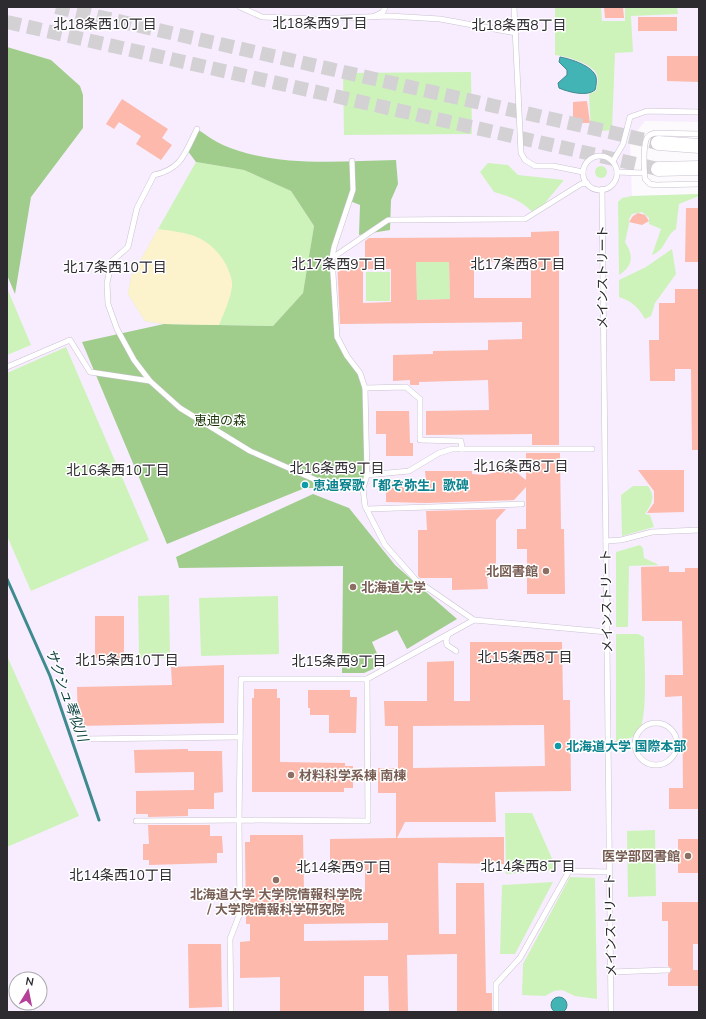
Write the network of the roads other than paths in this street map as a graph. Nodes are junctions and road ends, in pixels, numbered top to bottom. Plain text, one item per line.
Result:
1 (240, 7) edge
2 (385, 7) edge
3 (514, 7) edge
4 (374, 17) junction
5 (516, 33) junction
6 (699, 112) edge
7 (197, 129) dead end
8 (699, 134) edge
9 (658, 143) tunnel mouth
10 (699, 146) edge
11 (352, 161) dead end
12 (613, 161) junction
13 (699, 168) edge
14 (658, 169) tunnel mouth
15 (583, 172) junction
16 (617, 172) junction
17 (644, 173) junction
18 (587, 183) junction
19 (699, 184) edge
20 (602, 189) junction
21 (332, 258) junction
22 (7, 367) edge
23 (150, 381) junction
24 (365, 388) junction
25 (462, 449) junction
26 (592, 449) dead end
27 (367, 475) junction
28 (363, 488) junction
29 (522, 504) dead end
30 (367, 509) junction
31 (699, 530) edge
32 (606, 541) junction
33 (474, 620) junction
34 (607, 632) junction
35 (448, 635) junction
36 (456, 651) dead end
37 (366, 679) junction
38 (240, 737) junction
39 (84, 739) dead end
40 (608, 744) junction
41 (635, 744) junction
42 (239, 820) junction
43 (136, 821) dead end
44 (609, 872) junction
45 (668, 970) dead end
46 (611, 972) junction
47 (231, 1012) edge
48 (496, 1012) edge
49 (611, 1012) edge

1 - 4 lane
2 - 4 lane
3 - 5 lane
4 - 5 lane
5 - 15 lane
6 - 12 lane
7 - 23 lane
8 - 17 lane
9 - 10 street
11 - 21 lane
12 - 15 lane
12 - 16 lane
13 - 14 street
15 - 18 lane
16 - 17 lane
16 - 20 lane
17 - 19 lane
18 - 20 lane
18 - 21 lane
20 - 32 lane, メインストリート
21 - 24 lane
22 - 23 lane
23 - 28 lane
24 - 25 lane
24 - 27 lane
25 - 26 lane
25 - 27 lane
27 - 28 lane
28 - 30 lane
29 - 30 lane
30 - 33 lane
31 - 32 lane
32 - 34 lane, メインストリート
33 - 34 lane
33 - 35 lane
34 - 40 lane, メインストリート
35 - 36 lane
35 - 37 lane
37 - 38 lane
37 - 42 lane
38 - 39 lane
38 - 42 lane
40 - 41 lane
40 - 44 lane, メインストリート
41 - 41 lane
42 - 43 lane
42 - 47 lane
44 - 46 lane, メインストリート
44 - 48 lane
45 - 46 lane
46 - 49 lane, メインストリート

